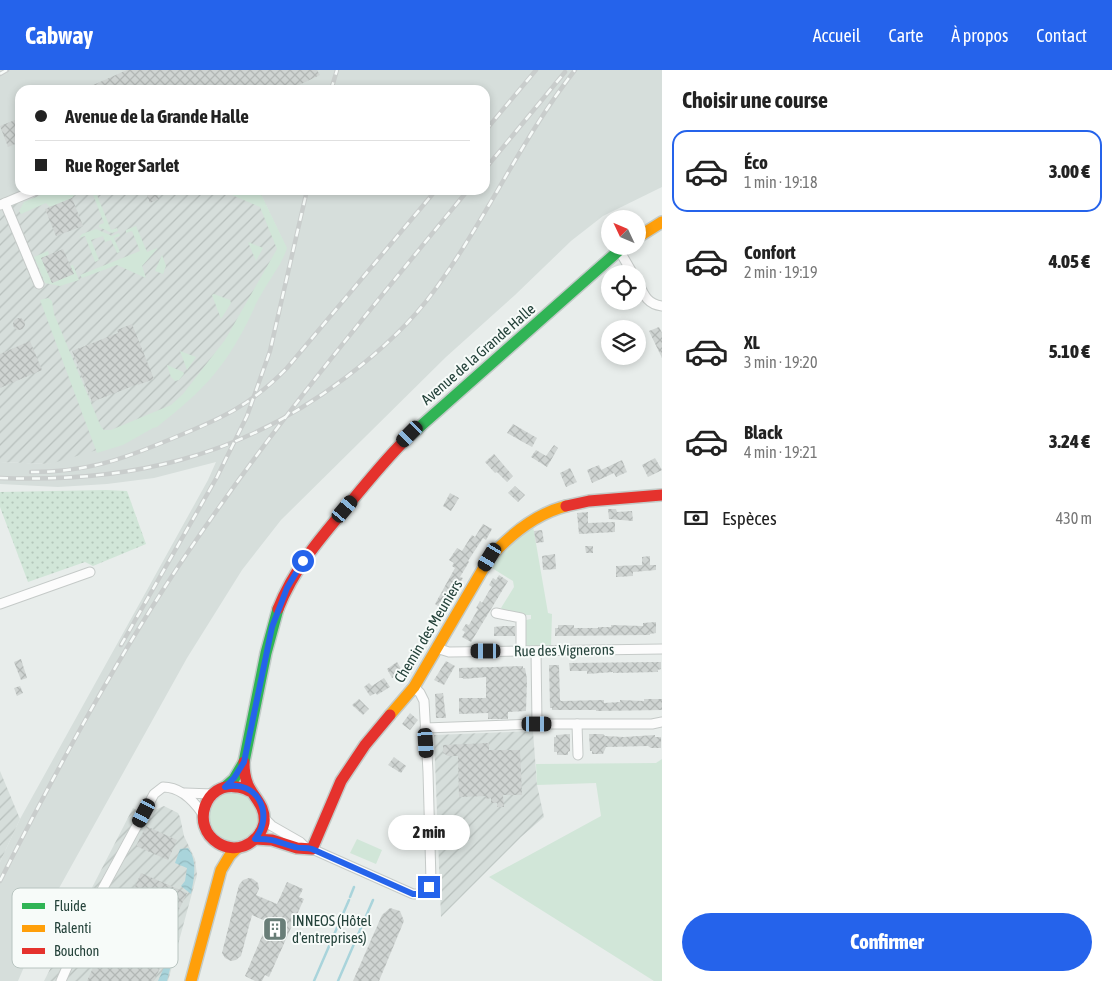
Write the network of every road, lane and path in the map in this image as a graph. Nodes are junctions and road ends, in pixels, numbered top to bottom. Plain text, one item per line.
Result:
1 (24, 195) edge
2 (3, 204) edge
3 (662, 222) edge
4 (646, 232) edge
5 (614, 255) edge
6 (39, 284) dead end
7 (646, 299) edge
8 (662, 306) edge
9 (662, 495) edge
10 (90, 572) dead end
11 (0, 604) edge
12 (496, 614) dead end
13 (436, 648) junction
14 (662, 649) edge
15 (521, 651) junction
16 (536, 651) junction
17 (414, 687) junction
18 (662, 722) edge
19 (537, 724) junction
20 (577, 724) junction
21 (425, 728) junction
22 (578, 755) dead end
23 (244, 762) junction
24 (225, 787) junction
25 (182, 792) junction
26 (252, 792) junction
27 (213, 794) junction
28 (202, 813) junction
29 (264, 818) junction
30 (255, 839) junction
31 (214, 841) junction
32 (237, 848) junction
33 (308, 848) junction
34 (221, 870) junction
35 (103, 888) edge
36 (67, 968) edge
37 (61, 981) edge
38 (191, 981) edge

1 - 2 street
2 - 6 street
3 - 4 street
5 - 23 street, Avenue de la Grande Halle
7 - 8 street
9 - 13 street, Chemin des Meuniers
10 - 11 street
12 - 15 street
13 - 15 street, Rue des Vignerons
13 - 17 street, Chemin des Meuniers
14 - 16 street, Rue des Vignerons
15 - 16 street, Rue des Vignerons
16 - 19 street
17 - 21 street
17 - 33 street, Chemin des Meuniers
18 - 20 street
19 - 20 street
19 - 21 street
20 - 22 street
21 - 33 street
23 - 24 street, Avenue de la Grande Halle
23 - 26 street, Avenue de la Grande Halle
24 - 26 street
24 - 27 street
25 - 27 street
25 - 28 street
25 - 35 street
26 - 29 street
27 - 28 street
28 - 31 street
29 - 30 street
29 - 33 street
30 - 32 street
30 - 33 street
31 - 32 street
31 - 34 street
32 - 34 street
34 - 38 street
36 - 37 street

